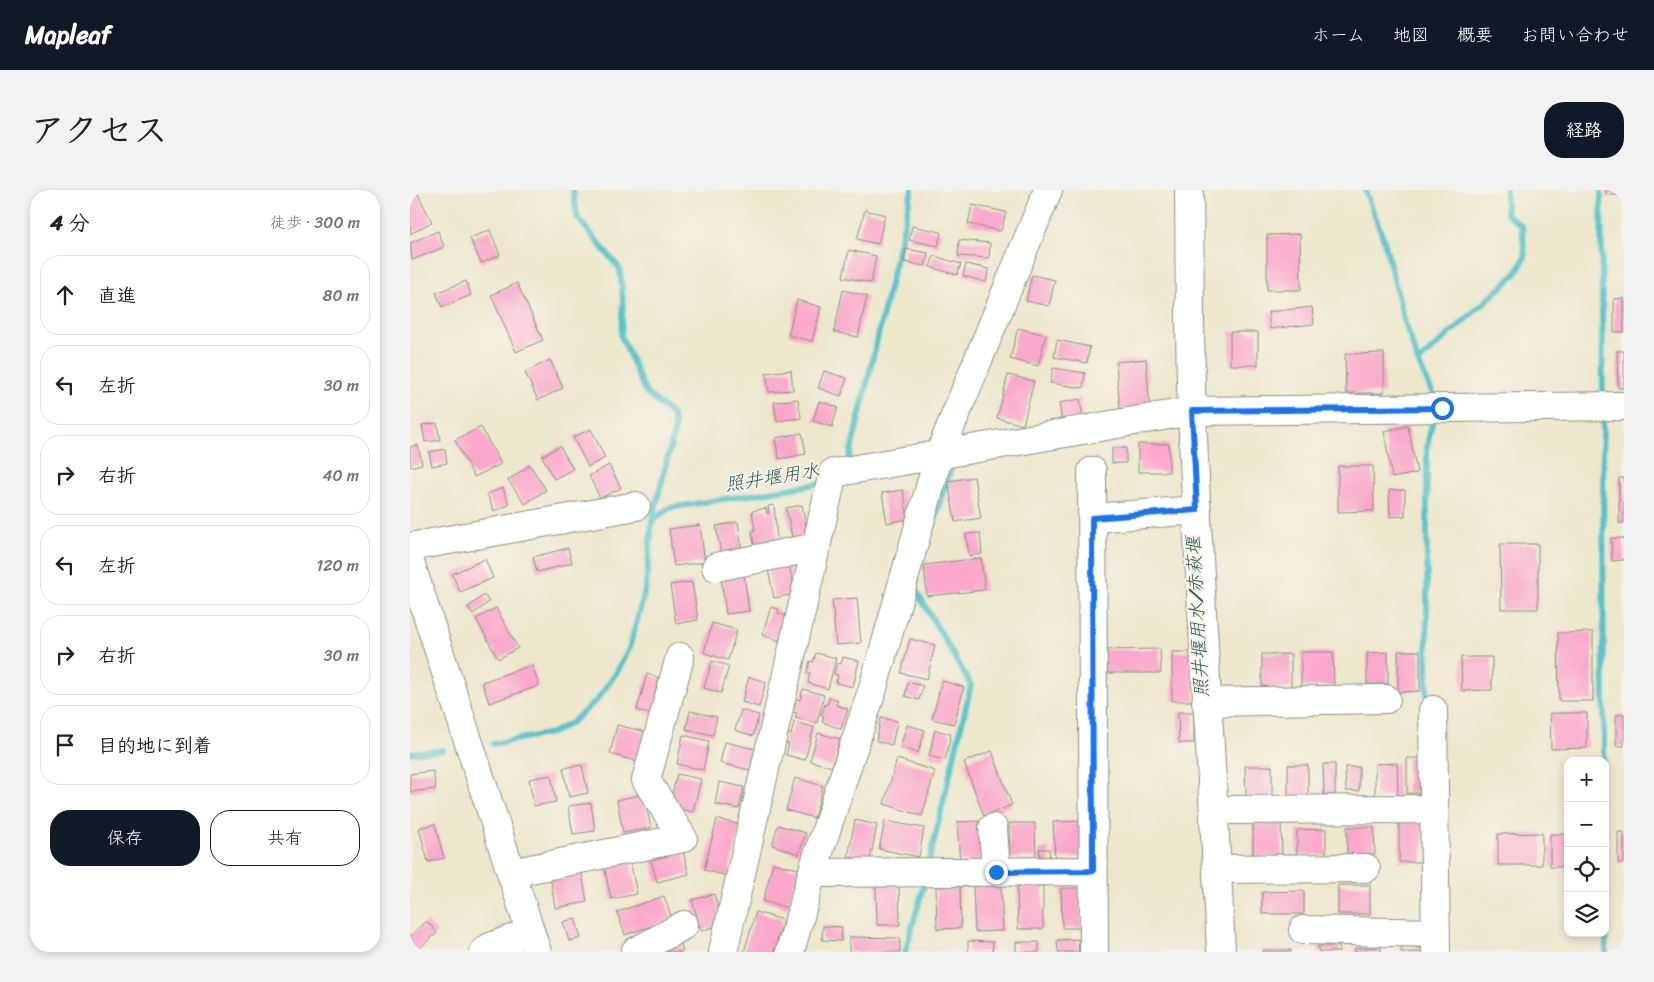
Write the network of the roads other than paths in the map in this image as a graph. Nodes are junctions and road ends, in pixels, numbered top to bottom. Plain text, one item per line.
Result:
1 (1048, 190) edge
2 (1189, 190) edge
3 (1624, 406) edge
4 (1192, 411) junction
5 (939, 455) junction
6 (1092, 471) dead end
7 (636, 506) dead end
8 (1197, 510) junction
9 (1092, 518) junction
10 (816, 547) junction
11 (410, 548) edge
12 (410, 562) edge
13 (716, 567) dead end
14 (680, 657) dead end
15 (1386, 699) dead end
16 (1206, 702) junction
17 (1433, 710) dead end
18 (1434, 809) junction
19 (1215, 810) junction
20 (993, 828) dead end
21 (1366, 868) dead end
22 (1217, 869) junction
23 (1093, 871) junction
24 (996, 872) junction
25 (510, 873) junction
26 (812, 873) junction
27 (684, 925) dead end
28 (1303, 930) dead end
29 (533, 942) edge
30 (1436, 942) edge
31 (484, 952) edge
32 (635, 952) edge
33 (723, 952) edge
34 (790, 952) edge
35 (1094, 952) edge
36 (1221, 952) edge

1 - 5 street
2 - 4 street
3 - 4 street
4 - 5 street
4 - 8 street
5 - 10 street
5 - 26 street
6 - 9 street
7 - 11 street
8 - 9 street
8 - 16 street
9 - 23 street
10 - 13 street
10 - 33 street
12 - 25 street
14 - 25 street
15 - 16 street
16 - 19 street
17 - 18 street
18 - 19 street
18 - 30 street
19 - 22 street
20 - 24 street
21 - 22 street
22 - 36 street
23 - 24 street
23 - 35 street
24 - 26 street
25 - 29 street
26 - 34 street
27 - 32 street
28 - 30 street
29 - 31 street

